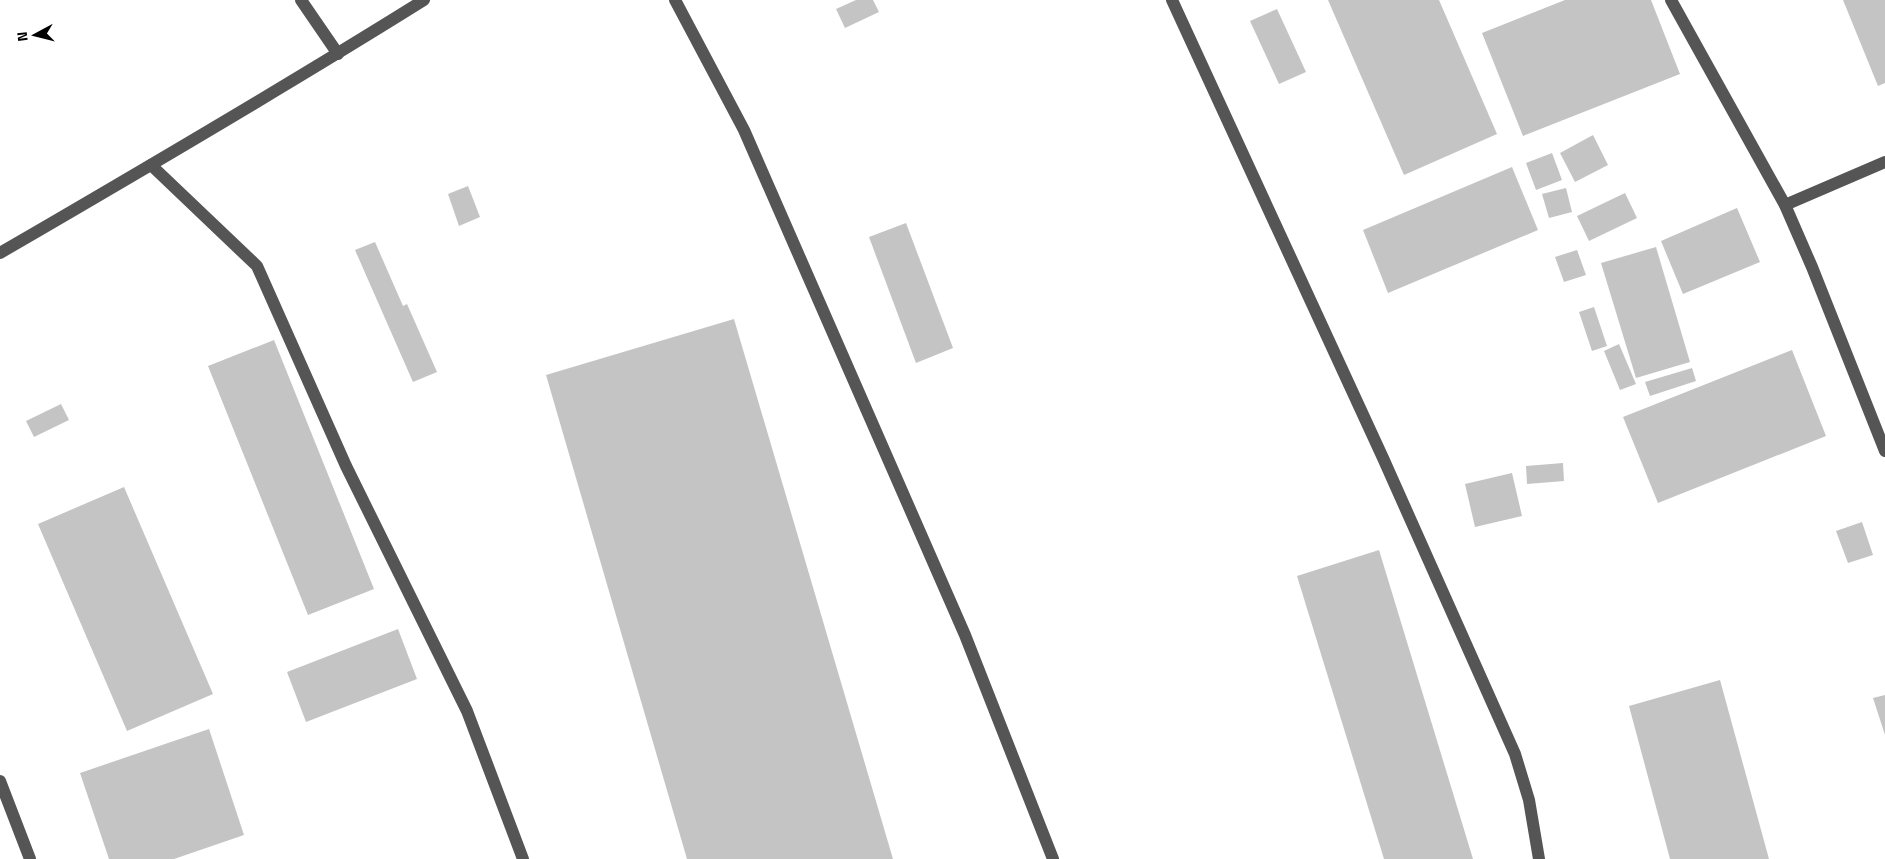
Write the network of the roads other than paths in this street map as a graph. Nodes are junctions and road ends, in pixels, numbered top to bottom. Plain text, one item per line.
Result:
1 (301, 0) edge
2 (424, 0) edge
3 (675, 0) edge
4 (1172, 0) edge
5 (1671, 0) edge
6 (338, 54) junction
7 (1885, 162) edge
8 (151, 165) junction
9 (1785, 205) junction
10 (0, 253) edge
11 (1885, 451) edge
12 (0, 781) edge
13 (30, 859) edge
14 (523, 859) edge
15 (1053, 859) edge
16 (1539, 859) edge

1 - 6 street
2 - 6 street
3 - 15 street
4 - 16 street
5 - 9 street
6 - 8 street
7 - 9 street
8 - 10 street
8 - 14 street
9 - 11 street
12 - 13 street

